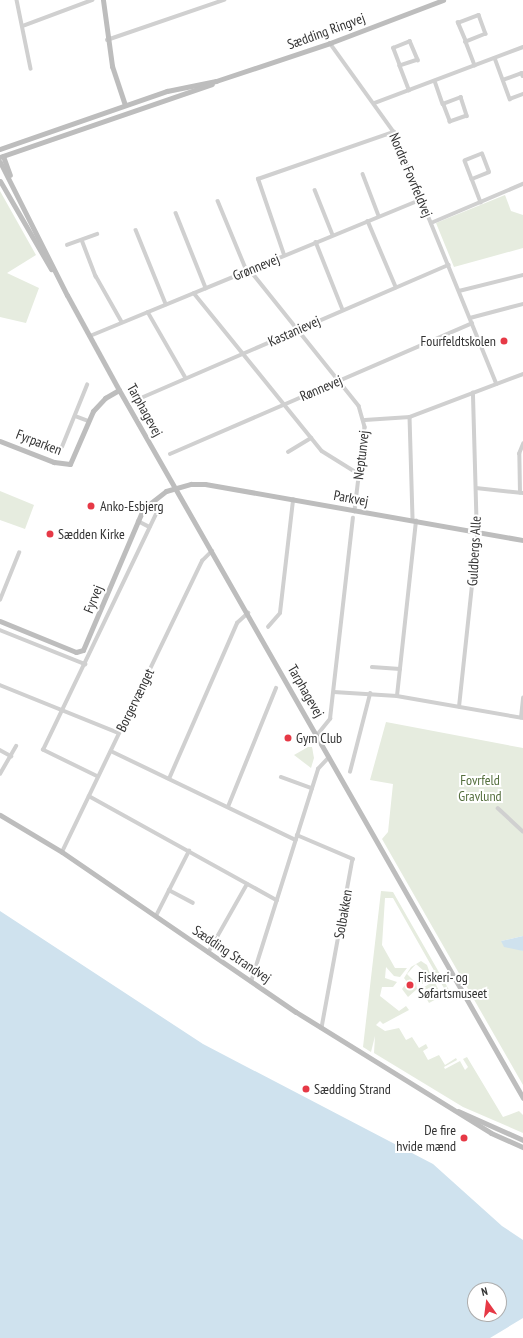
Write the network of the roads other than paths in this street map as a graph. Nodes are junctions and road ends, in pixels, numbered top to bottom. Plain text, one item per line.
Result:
1 (17, 0) edge
2 (92, 0) edge
3 (103, 0) edge
4 (224, 0) edge
5 (443, 0) edge
6 (23, 26) junction
7 (107, 40) junction
8 (466, 42) junction
9 (330, 43) junction
10 (523, 47) edge
11 (495, 58) junction
12 (475, 65) junction
13 (400, 66) junction
14 (31, 69) dead end
15 (523, 76) edge
16 (434, 80) junction
17 (503, 80) junction
18 (216, 81) junction
19 (410, 90) junction
20 (523, 94) edge
21 (374, 104) junction
22 (443, 104) junction
23 (125, 105) junction
24 (128, 113) junction
25 (394, 132) junction
26 (0, 149) edge
27 (2, 156) edge
28 (0, 162) edge
29 (0, 169) edge
30 (363, 174) dead end
31 (472, 179) junction
32 (0, 181) edge
33 (523, 184) edge
34 (315, 190) dead end
35 (18, 199) junction
36 (422, 199) junction
37 (218, 201) dead end
38 (481, 202) junction
39 (176, 213) dead end
40 (379, 216) junction
41 (368, 221) junction
42 (431, 223) junction
43 (136, 230) dead end
44 (97, 234) dead end
45 (333, 235) junction
46 (82, 240) junction
47 (316, 242) junction
48 (67, 245) dead end
49 (284, 256) junction
50 (448, 265) junction
51 (248, 270) junction
52 (523, 274) edge
53 (396, 287) junction
54 (206, 288) junction
55 (459, 291) junction
56 (194, 293) junction
57 (67, 295) junction
58 (166, 304) junction
59 (523, 304) edge
60 (343, 310) junction
61 (148, 312) junction
62 (470, 318) junction
63 (122, 322) junction
64 (472, 323) junction
65 (298, 329) junction
66 (90, 336) junction
67 (243, 353) junction
68 (523, 374) edge
69 (186, 378) junction
70 (339, 381) junction
71 (497, 384) junction
72 (87, 385) dead end
73 (120, 390) junction
74 (473, 393) junction
75 (141, 398) dead end
76 (284, 404) junction
77 (75, 416) junction
78 (410, 417) junction
79 (365, 420) junction
80 (89, 421) junction
81 (311, 438) junction
82 (0, 440) edge
83 (523, 444) edge
84 (62, 447) dead end
85 (288, 452) dead end
86 (170, 454) dead end
87 (359, 474) junction
88 (175, 488) junction
89 (476, 488) junction
90 (522, 493) edge
91 (293, 500) junction
92 (354, 511) junction
93 (157, 512) dead end
94 (353, 518) dead end
95 (138, 521) junction
96 (414, 521) junction
97 (150, 527) junction
98 (477, 533) junction
99 (523, 540) edge
100 (212, 550) junction
101 (19, 553) dead end
102 (0, 600) edge
103 (248, 613) junction
104 (0, 622) edge
105 (13, 626) junction
106 (268, 627) dead end
107 (0, 630) edge
108 (10, 633) junction
109 (85, 664) junction
110 (372, 667) dead end
111 (400, 669) junction
112 (0, 685) edge
113 (276, 688) dead end
114 (334, 692) junction
115 (370, 694) junction
116 (397, 696) junction
117 (523, 698) edge
118 (459, 707) junction
119 (62, 710) junction
120 (522, 718) edge
121 (119, 734) junction
122 (317, 735) junction
123 (16, 746) dead end
124 (0, 750) edge
125 (111, 751) junction
126 (10, 756) junction
127 (330, 757) junction
128 (350, 772) dead end
129 (0, 774) edge
130 (98, 777) junction
131 (281, 777) dead end
132 (169, 779) junction
133 (312, 788) junction
134 (89, 796) junction
135 (228, 807) junction
136 (498, 808) dead end
137 (0, 815) edge
138 (523, 831) edge
139 (297, 835) junction
140 (296, 840) junction
141 (189, 851) junction
142 (62, 852) junction
143 (247, 884) junction
144 (169, 890) junction
145 (277, 900) junction
146 (194, 903) dead end
147 (156, 916) junction
148 (208, 952) junction
149 (251, 982) junction
150 (322, 1028) junction
151 (523, 1098) edge
152 (454, 1109) junction
153 (492, 1126) junction
154 (490, 1133) junction
155 (509, 1134) junction
156 (523, 1140) edge
157 (523, 1147) edge

1 - 6 street
2 - 6 street
3 - 7 street
4 - 7 street
5 - 9 street, Sædding Ringvej
6 - 14 street
7 - 23 street
8 - 8 street
8 - 12 street
9 - 18 street, Sædding Ringvej
9 - 21 street, Nordre Fovrfeldvej
10 - 11 street
11 - 12 street
11 - 17 street
12 - 16 street
13 - 13 street
13 - 19 street
15 - 17 street
16 - 19 street
16 - 22 street
17 - 20 street
18 - 23 street, Sædding Ringvej
18 - 24 street, Sædding Ringvej
19 - 21 street
21 - 25 street, Nordre Fovrfeldvej
22 - 22 street
23 - 24 street
23 - 26 street, Sædding Ringvej
24 - 27 street, Sædding Ringvej
25 - 36 street, Nordre Fovrfeldvej
25 - 49 street
27 - 35 street
28 - 35 street, Tarphagevej
29 - 35 street
30 - 40 street
31 - 31 street
31 - 38 street
32 - 57 street, Tarphagevej
33 - 38 street
34 - 45 street
35 - 57 street, Tarphagevej
36 - 40 street, Grønnevej
36 - 42 street, Nordre Fovrfeldvej
37 - 51 street, Neptunvej
38 - 42 street
39 - 54 street
40 - 41 street, Grønnevej
41 - 45 street, Grønnevej
41 - 53 street
42 - 50 street, Nordre Fovrfeldvej
43 - 58 street
44 - 46 street
45 - 47 street, Grønnevej
46 - 48 street
46 - 63 street
47 - 49 street, Grønnevej
47 - 60 street
49 - 51 street, Grønnevej
50 - 53 street, Kastanievej
50 - 55 street, Nordre Fovrfeldvej
51 - 54 street, Grønnevej
51 - 65 street, Neptunvej
52 - 55 street
53 - 60 street, Kastanievej
54 - 56 street, Grønnevej
55 - 62 street, Nordre Fovrfeldvej
56 - 58 street, Grønnevej
56 - 67 street
57 - 66 street, Tarphagevej
58 - 61 street, Grønnevej
59 - 62 street
60 - 65 street, Kastanievej
61 - 63 street, Grønnevej
61 - 69 street
62 - 64 street, Nordre Fovrfeldvej
63 - 66 street, Grønnevej
64 - 70 street, Rønnevej
64 - 71 street, Nordre Fovrfeldvej
65 - 67 street, Kastanievej
65 - 70 street, Neptunvej
66 - 73 street, Tarphagevej
67 - 69 street, Kastanievej
67 - 76 street
68 - 71 street
69 - 75 street, Kastanievej
70 - 76 street, Rønnevej
70 - 79 street, Neptunvej
71 - 74 street
72 - 77 street, Fyrparken
73 - 80 street, Fyrparken
73 - 88 street, Tarphagevej
74 - 78 street
74 - 89 street, Guldbergs Alle
76 - 81 street
76 - 86 street, Rønnevej
77 - 80 street
77 - 84 street, Fyrparken
78 - 79 street
78 - 96 street
79 - 87 street, Neptunvej
80 - 82 street, Fyrparken
81 - 85 street
81 - 87 street
83 - 90 street
87 - 92 street, Neptunvej
88 - 91 street, Parkvej
88 - 95 street, Fyrvej
88 - 100 street, Tarphagevej
89 - 90 street
89 - 98 street, Guldbergs Alle
91 - 92 street, Parkvej
91 - 106 street
92 - 96 street, Parkvej
93 - 97 street
94 - 114 street
95 - 97 street
95 - 105 street, Fyrvej
96 - 98 street, Parkvej
96 - 111 street
97 - 109 street
98 - 99 street, Parkvej
98 - 118 street, Guldbergs Alle
100 - 103 street, Tarphagevej
100 - 121 street, Borgervænget
101 - 102 street
103 - 122 street, Tarphagevej
103 - 132 street
104 - 105 street, Fyrvej
105 - 108 street
107 - 108 street
108 - 109 street
109 - 119 street
110 - 111 street
111 - 116 street
112 - 119 street
113 - 135 street
114 - 115 street
114 - 122 street
115 - 116 street
115 - 128 street
116 - 118 street
117 - 120 street
118 - 120 street
119 - 121 street
119 - 130 street
121 - 125 street, Borgervænget
122 - 127 street, Tarphagevej
123 - 126 street
124 - 126 street
125 - 130 street, Borgervænget
125 - 132 street
126 - 129 street
127 - 133 street
127 - 151 street, Tarphagevej
130 - 134 street, Borgervænget
131 - 133 street
132 - 135 street
133 - 139 street
134 - 141 street
134 - 142 street, Borgervænget
135 - 140 street
136 - 138 street
137 - 142 street, Sædding Strandvej
139 - 140 street
139 - 150 street, Solbakken
140 - 145 street
141 - 143 street
141 - 144 street
142 - 147 street, Sædding Strandvej
143 - 145 street
143 - 148 street
144 - 146 street
144 - 147 street
145 - 149 street
147 - 148 street, Sædding Strandvej
148 - 149 street, Sædding Strandvej
149 - 150 street, Sædding Strandvej
150 - 152 street, Sædding Strandvej
152 - 153 street, Sædding Strandvej
152 - 154 street, Sædding Strandvej
153 - 154 street
153 - 155 street, Sædding Strandvej
154 - 155 street
154 - 157 street, Sædding Strandvej
155 - 156 street, Sædding Strandvej

